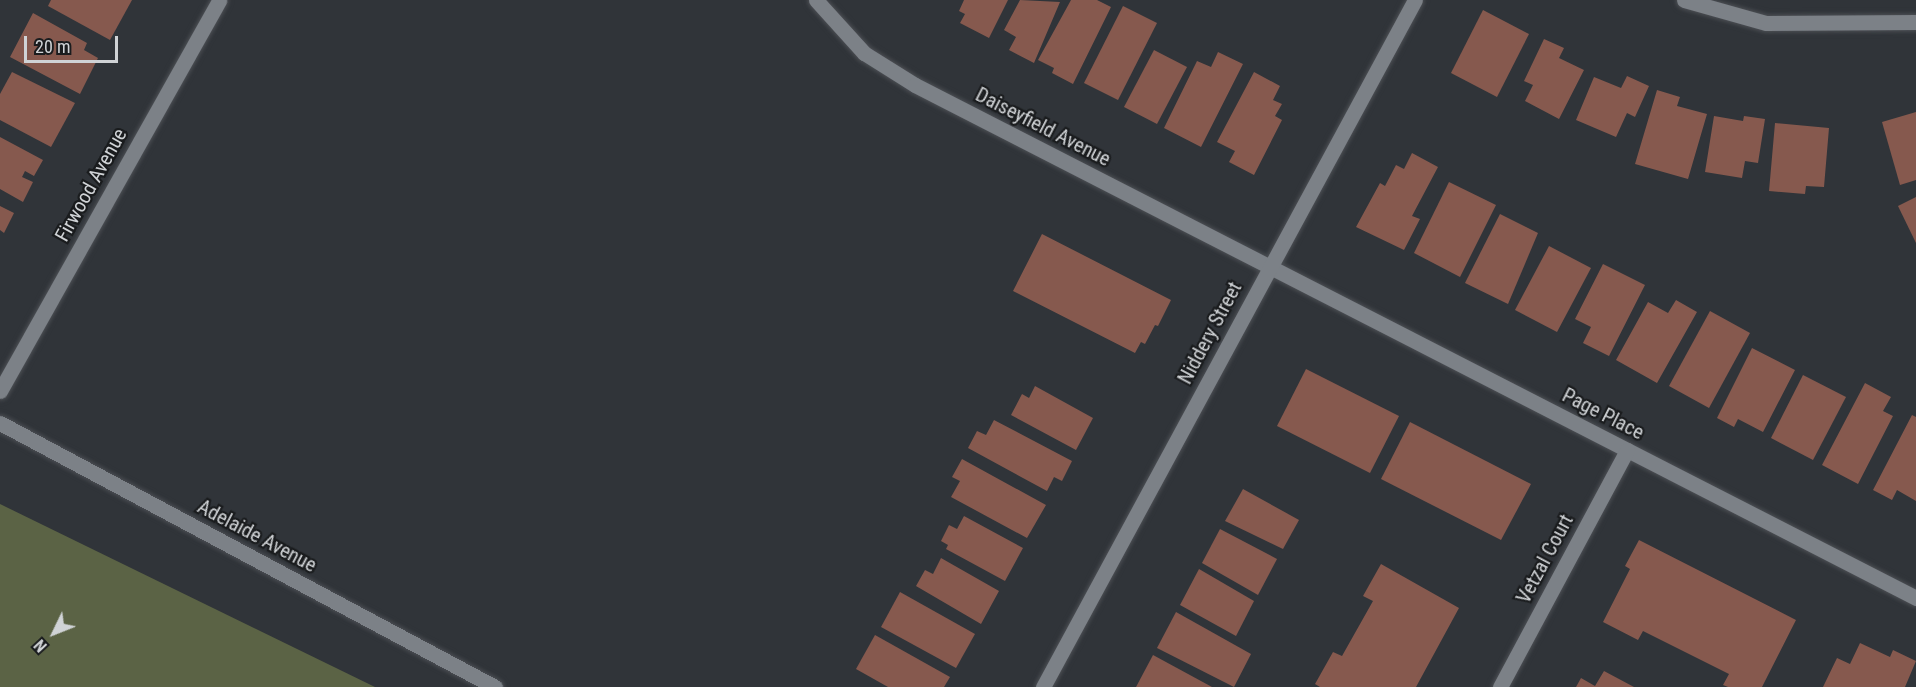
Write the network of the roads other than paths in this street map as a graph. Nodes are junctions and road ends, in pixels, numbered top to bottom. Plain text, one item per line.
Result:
1 (219, 0) edge
2 (816, 0) edge
3 (1415, 0) edge
4 (1684, 0) edge
5 (1916, 22) edge
6 (1270, 267) junction
7 (0, 391) edge
8 (0, 423) edge
9 (1627, 450) junction
10 (1916, 598) edge
11 (495, 687) edge
12 (1043, 687) edge
13 (1500, 687) edge

1 - 7 street, Firwood Avenue
2 - 6 street, Daiseyfield Avenue
3 - 6 street, Niddery Street
4 - 5 street
6 - 9 street, Page Place
6 - 12 street, Niddery Street
8 - 11 street, Adelaide Avenue
9 - 10 street, Page Place
9 - 13 street, Vetzal Court

